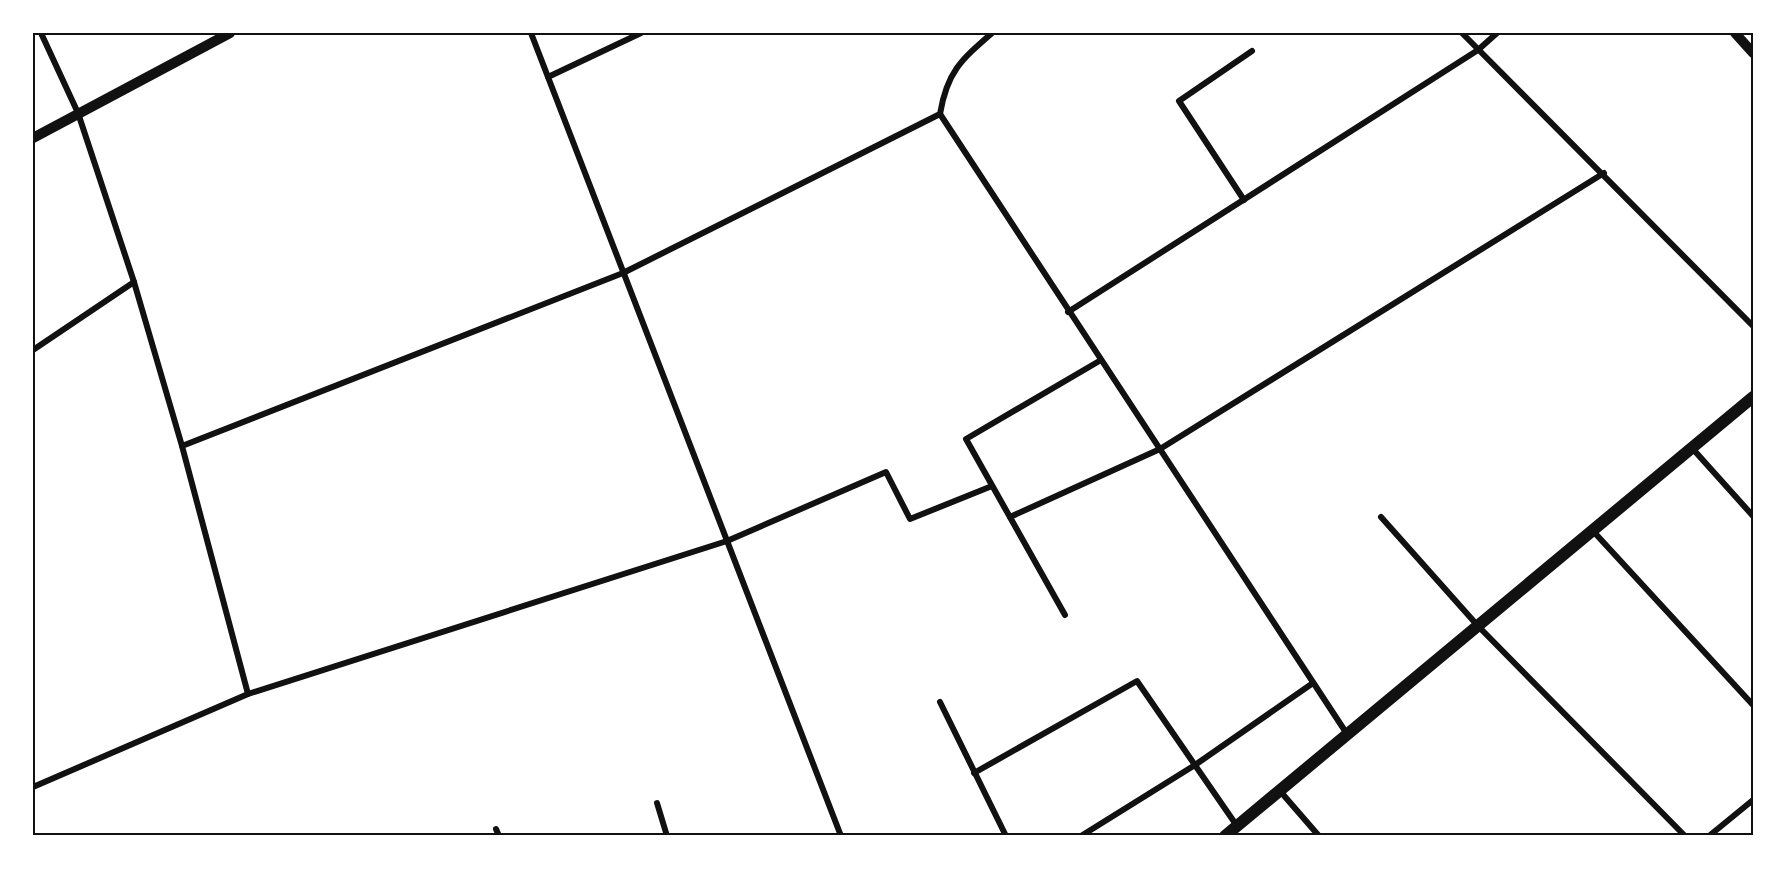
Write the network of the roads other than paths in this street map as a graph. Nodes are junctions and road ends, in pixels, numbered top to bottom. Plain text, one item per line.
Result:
1 (41, 33) edge
2 (230, 33) edge
3 (531, 33) edge
4 (641, 33) edge
5 (992, 33) edge
6 (1462, 33) edge
7 (1497, 33) edge
8 (1735, 33) edge
9 (1478, 50) junction
10 (1252, 51) dead end
11 (1753, 53) edge
12 (548, 77) junction
13 (78, 113) junction
14 (940, 114) junction
15 (33, 138) edge
16 (1604, 173) junction
17 (1244, 200) junction
18 (623, 273) junction
19 (134, 282) junction
20 (1068, 312) junction
21 (1753, 326) edge
22 (33, 350) edge
23 (1101, 360) junction
24 (1753, 397) edge
25 (182, 446) junction
26 (1692, 448) junction
27 (1160, 449) junction
28 (993, 486) junction
29 (1753, 516) edge
30 (1010, 517) junction
31 (1381, 517) dead end
32 (1592, 530) junction
33 (727, 541) junction
34 (1065, 615) dead end
35 (1478, 626) junction
36 (1313, 683) junction
37 (248, 694) junction
38 (940, 702) dead end
39 (1753, 705) edge
40 (1347, 734) junction
41 (1195, 765) junction
42 (974, 773) junction
43 (33, 787) edge
44 (1280, 790) junction
45 (1753, 800) edge
46 (657, 803) dead end
47 (1237, 826) junction
48 (496, 829) dead end
49 (499, 836) edge
50 (667, 836) edge
51 (841, 836) edge
52 (1006, 836) edge
53 (1082, 836) edge
54 (1225, 836) edge
55 (1319, 836) edge
56 (1685, 836) edge
57 (1709, 836) edge

1 - 13 street
2 - 13 street
3 - 12 street
4 - 12 street
5 - 14 street
6 - 9 street
7 - 9 street
8 - 11 street
9 - 16 street
9 - 17 street
10 - 17 street
12 - 18 street
13 - 15 street
13 - 19 street
14 - 18 street
14 - 20 street
16 - 21 street
16 - 27 street
17 - 20 street
18 - 25 street
18 - 33 street
19 - 22 street
19 - 25 street
20 - 23 street
23 - 27 street
23 - 28 street
24 - 26 main road
25 - 37 street
26 - 29 street
26 - 32 main road
27 - 30 street
27 - 36 street
28 - 30 street
28 - 33 street
30 - 34 street
31 - 35 street
32 - 35 main road
32 - 39 street
33 - 37 street
33 - 51 street
35 - 40 main road
35 - 56 street
36 - 40 street
36 - 41 street
37 - 43 street
38 - 42 street
40 - 44 main road
41 - 42 street
41 - 47 street
41 - 53 street
42 - 52 street
44 - 47 main road
44 - 55 street
45 - 57 street
46 - 50 street
47 - 54 main road
48 - 49 street

